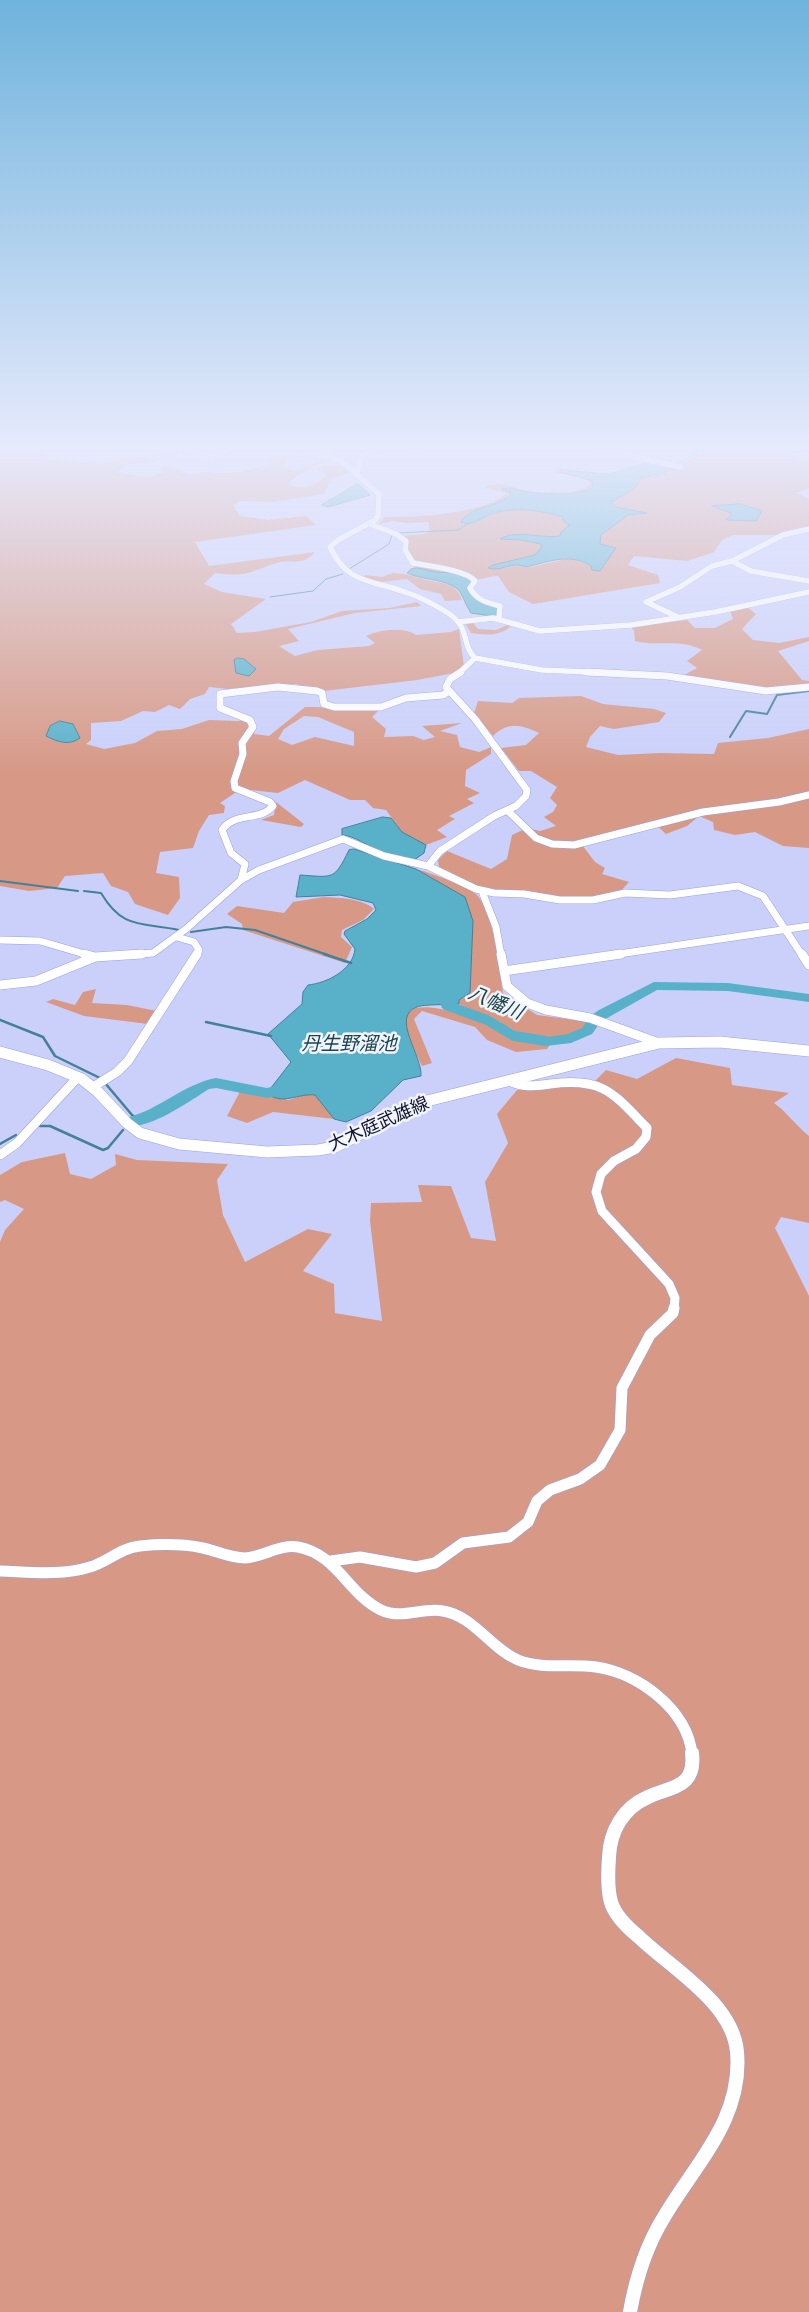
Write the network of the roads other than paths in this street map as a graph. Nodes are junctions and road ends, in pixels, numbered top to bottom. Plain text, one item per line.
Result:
1 (336, 557) edge
2 (409, 557) edge
3 (740, 557) edge
4 (732, 561) junction
5 (809, 581) edge
6 (809, 592) edge
7 (678, 618) junction
8 (499, 619) junction
9 (458, 622) junction
10 (475, 658) junction
11 (809, 688) edge
12 (448, 692) junction
13 (809, 795) edge
14 (508, 811) junction
15 (428, 866) junction
16 (242, 880) junction
17 (484, 891) junction
18 (809, 926) edge
19 (785, 929) junction
20 (177, 937) junction
21 (0, 940) edge
22 (95, 957) junction
23 (809, 965) edge
24 (504, 971) junction
25 (0, 985) edge
26 (659, 1043) junction
27 (809, 1051) edge
28 (0, 1052) edge
29 (78, 1077) junction
30 (509, 1081) junction
31 (100, 1083) junction
32 (0, 1155) edge
33 (331, 1561) junction
34 (0, 1571) edge
35 (630, 2312) edge

1 - 9 street
2 - 8 street
3 - 4 street
4 - 5 street
4 - 7 street
6 - 7 street
7 - 8 street
8 - 9 street
9 - 10 street
10 - 11 street
10 - 12 street
12 - 14 street
12 - 16 street
13 - 14 street
14 - 15 street
15 - 16 street
15 - 17 street
16 - 20 street
17 - 19 street
17 - 24 street
18 - 19 street
19 - 23 street
19 - 24 street
20 - 22 street
20 - 31 street
21 - 22 street
22 - 25 street
24 - 26 street
26 - 27 main road, 大木庭武雄線
26 - 30 main road, 大木庭武雄線
28 - 29 main road, 大木庭武雄線
29 - 31 main road, 大木庭武雄線
29 - 32 street
30 - 31 main road, 大木庭武雄線
30 - 33 street
33 - 34 street
33 - 35 street

